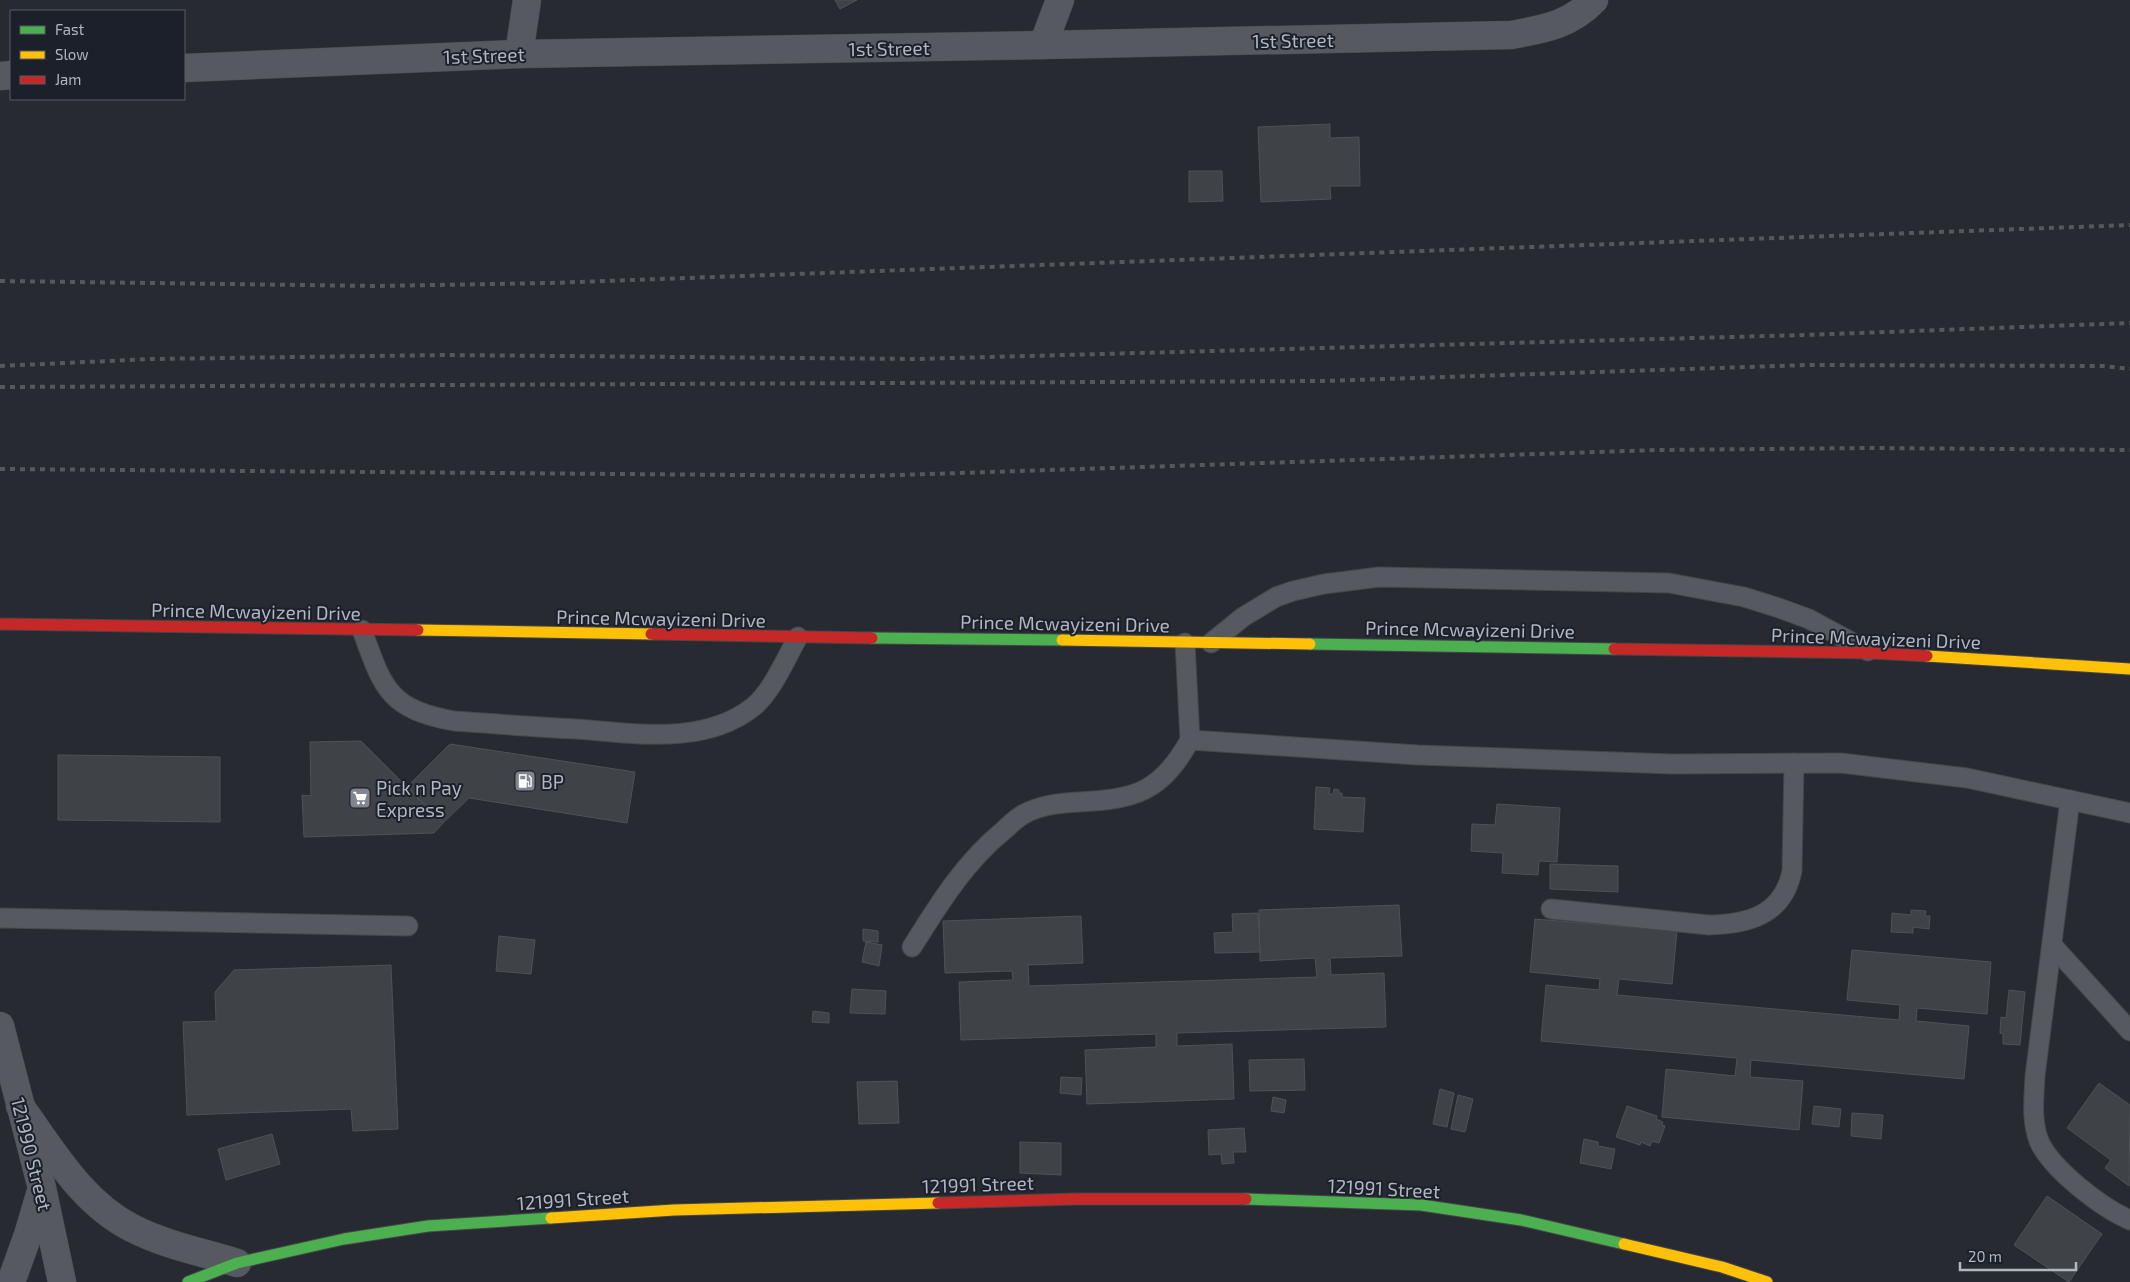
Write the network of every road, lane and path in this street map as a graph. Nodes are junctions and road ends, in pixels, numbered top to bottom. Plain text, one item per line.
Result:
1 (527, 0) edge
2 (1060, 0) edge
3 (1590, 4) edge
4 (1043, 45) junction
5 (519, 54) junction
6 (185, 68) edge
7 (0, 624) edge
8 (362, 630) junction
9 (798, 637) junction
10 (1185, 643) junction
11 (1211, 643) junction
12 (1872, 653) junction
13 (2130, 668) edge
14 (1190, 740) junction
15 (1794, 764) junction
16 (2070, 800) junction
17 (2130, 813) edge
18 (1551, 909) dead end
19 (0, 918) edge
20 (408, 926) dead end
21 (2052, 945) junction
22 (912, 947) dead end
23 (0, 1026) edge
24 (2130, 1031) edge
25 (20, 1106) junction
26 (42, 1188) junction
27 (2130, 1220) edge
28 (237, 1263) junction
29 (11, 1282) edge
30 (62, 1282) edge
31 (188, 1282) edge
32 (1767, 1282) edge

1 - 5 street
2 - 4 street
3 - 4 street, 1st Street
4 - 5 street, 1st Street
5 - 6 street, 1st Street
7 - 8 street, Prince Mcwayizeni Drive
8 - 9 street, Prince Mcwayizeni Drive
8 - 9 lane
9 - 10 street, Prince Mcwayizeni Drive
10 - 11 street, Prince Mcwayizeni Drive
10 - 14 lane
11 - 12 street, Prince Mcwayizeni Drive
11 - 12 lane
12 - 13 street, Prince Mcwayizeni Drive
14 - 15 lane
14 - 22 lane
15 - 16 lane
15 - 18 lane
16 - 17 lane
16 - 21 lane
19 - 20 lane
21 - 24 lane
21 - 27 lane
23 - 25 street, 121990 Street
25 - 26 street, 121990 Street
25 - 28 street
26 - 29 street
26 - 30 street, 121990 Street
28 - 31 street, 121991 Street
28 - 32 street, 121991 Street

